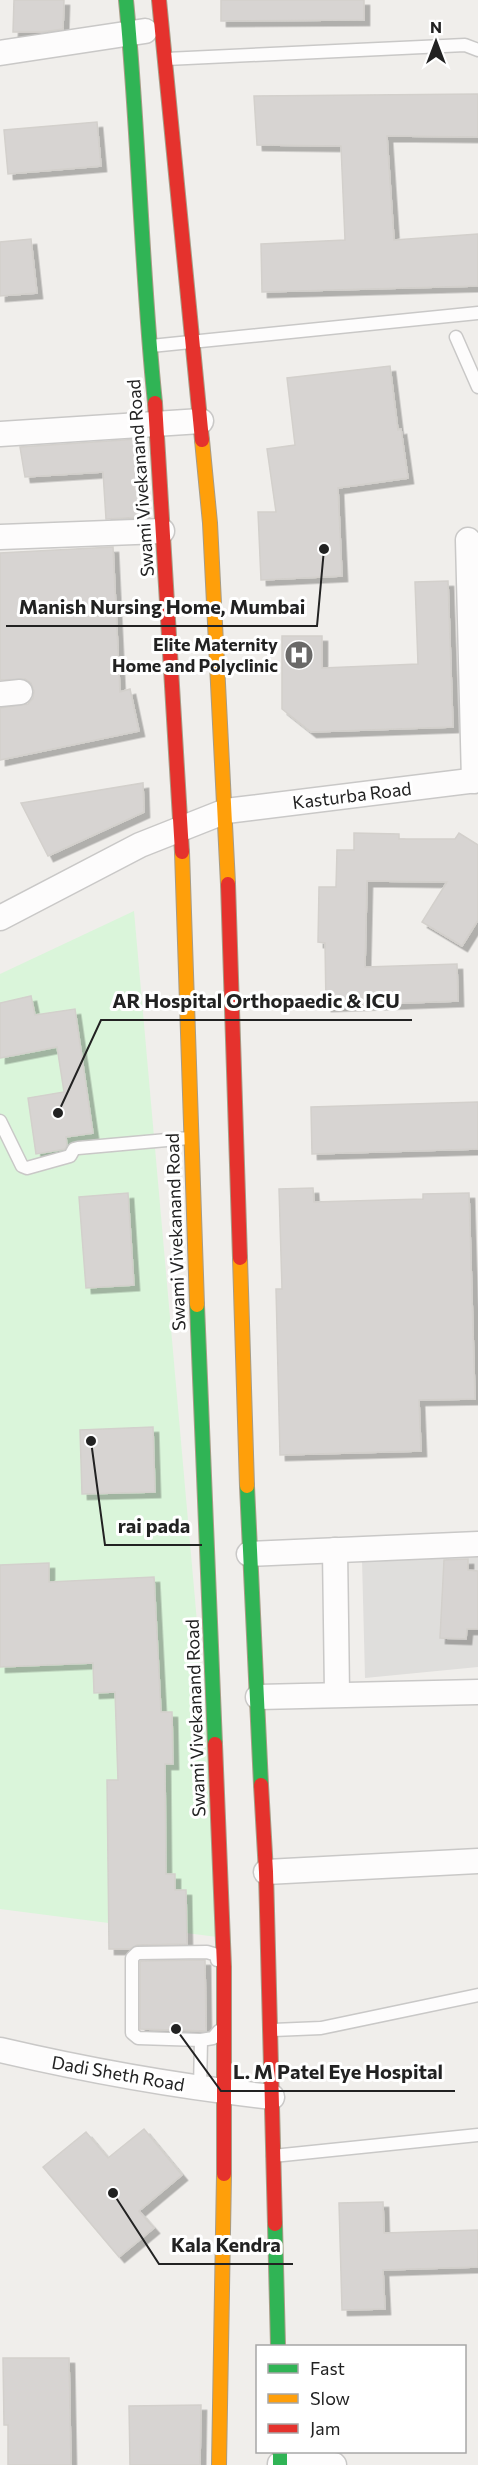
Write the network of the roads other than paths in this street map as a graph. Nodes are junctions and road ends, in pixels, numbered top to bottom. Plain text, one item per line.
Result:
1 (126, 0) edge
2 (159, 0) edge
3 (162, 30) junction
4 (129, 32) junction
5 (478, 50) edge
6 (0, 53) edge
7 (148, 60) junction
8 (478, 313) edge
9 (456, 337) dead end
10 (193, 341) junction
11 (149, 346) junction
12 (478, 387) edge
13 (201, 421) junction
14 (157, 424) junction
15 (0, 434) edge
16 (162, 531) junction
17 (0, 537) edge
18 (468, 540) dead end
19 (476, 781) edge
20 (226, 811) junction
21 (181, 828) junction
22 (0, 918) edge
23 (0, 1121) edge
24 (190, 1138) junction
25 (478, 1544) edge
26 (335, 1550) junction
27 (249, 1554) junction
28 (478, 1692) edge
29 (337, 1693) junction
30 (258, 1697) junction
31 (478, 1861) edge
32 (266, 1872) junction
33 (221, 1967) junction
34 (478, 1995) edge
35 (270, 2030) junction
36 (201, 2040) junction
37 (0, 2050) edge
38 (200, 2089) junction
39 (225, 2092) junction
40 (272, 2097) junction
41 (478, 2134) edge
42 (273, 2156) junction
43 (278, 2345) edge
44 (219, 2465) edge
45 (280, 2465) edge
46 (334, 2465) edge

1 - 4 main road, Swami Vivekanand Road
2 - 3 main road, Swami Vivekanand Road
3 - 4 street
3 - 7 main road, Swami Vivekanand Road
4 - 6 street
4 - 7 main road, Swami Vivekanand Road
5 - 7 lane
7 - 10 main road, Swami Vivekanand Road
7 - 11 main road, Swami Vivekanand Road
8 - 10 lane
9 - 12 lane
10 - 11 lane
10 - 13 main road, Swami Vivekanand Road
11 - 14 main road, Swami Vivekanand Road
13 - 14 street
13 - 20 main road, Swami Vivekanand Road
14 - 15 street
14 - 16 main road, Swami Vivekanand Road
16 - 17 street
16 - 21 main road, Swami Vivekanand Road
18 - 19 street
19 - 20 street, Kasturba Road
20 - 21 street, Kasturba Road
20 - 27 main road, Swami Vivekanand Road
21 - 22 street, Kasturba Road
21 - 24 main road, Swami Vivekanand Road
23 - 24 lane
24 - 33 main road, Swami Vivekanand Road
25 - 26 street
26 - 27 street
26 - 29 street
27 - 30 main road, Swami Vivekanand Road
28 - 29 street
29 - 30 street
30 - 32 main road, Swami Vivekanand Road
31 - 32 street
32 - 35 main road, Swami Vivekanand Road
33 - 36 lane
33 - 36 lane
33 - 39 main road, Swami Vivekanand Road
34 - 35 lane
35 - 40 main road, Swami Vivekanand Road
36 - 38 lane
37 - 38 street, Dadi Sheth Road
38 - 39 street, Dadi Sheth Road
39 - 40 street, Dadi Sheth Road
39 - 44 main road, Swami Vivekanand Road
40 - 42 main road, Swami Vivekanand Road
41 - 42 lane
42 - 43 main road, Swami Vivekanand Road
45 - 46 street

